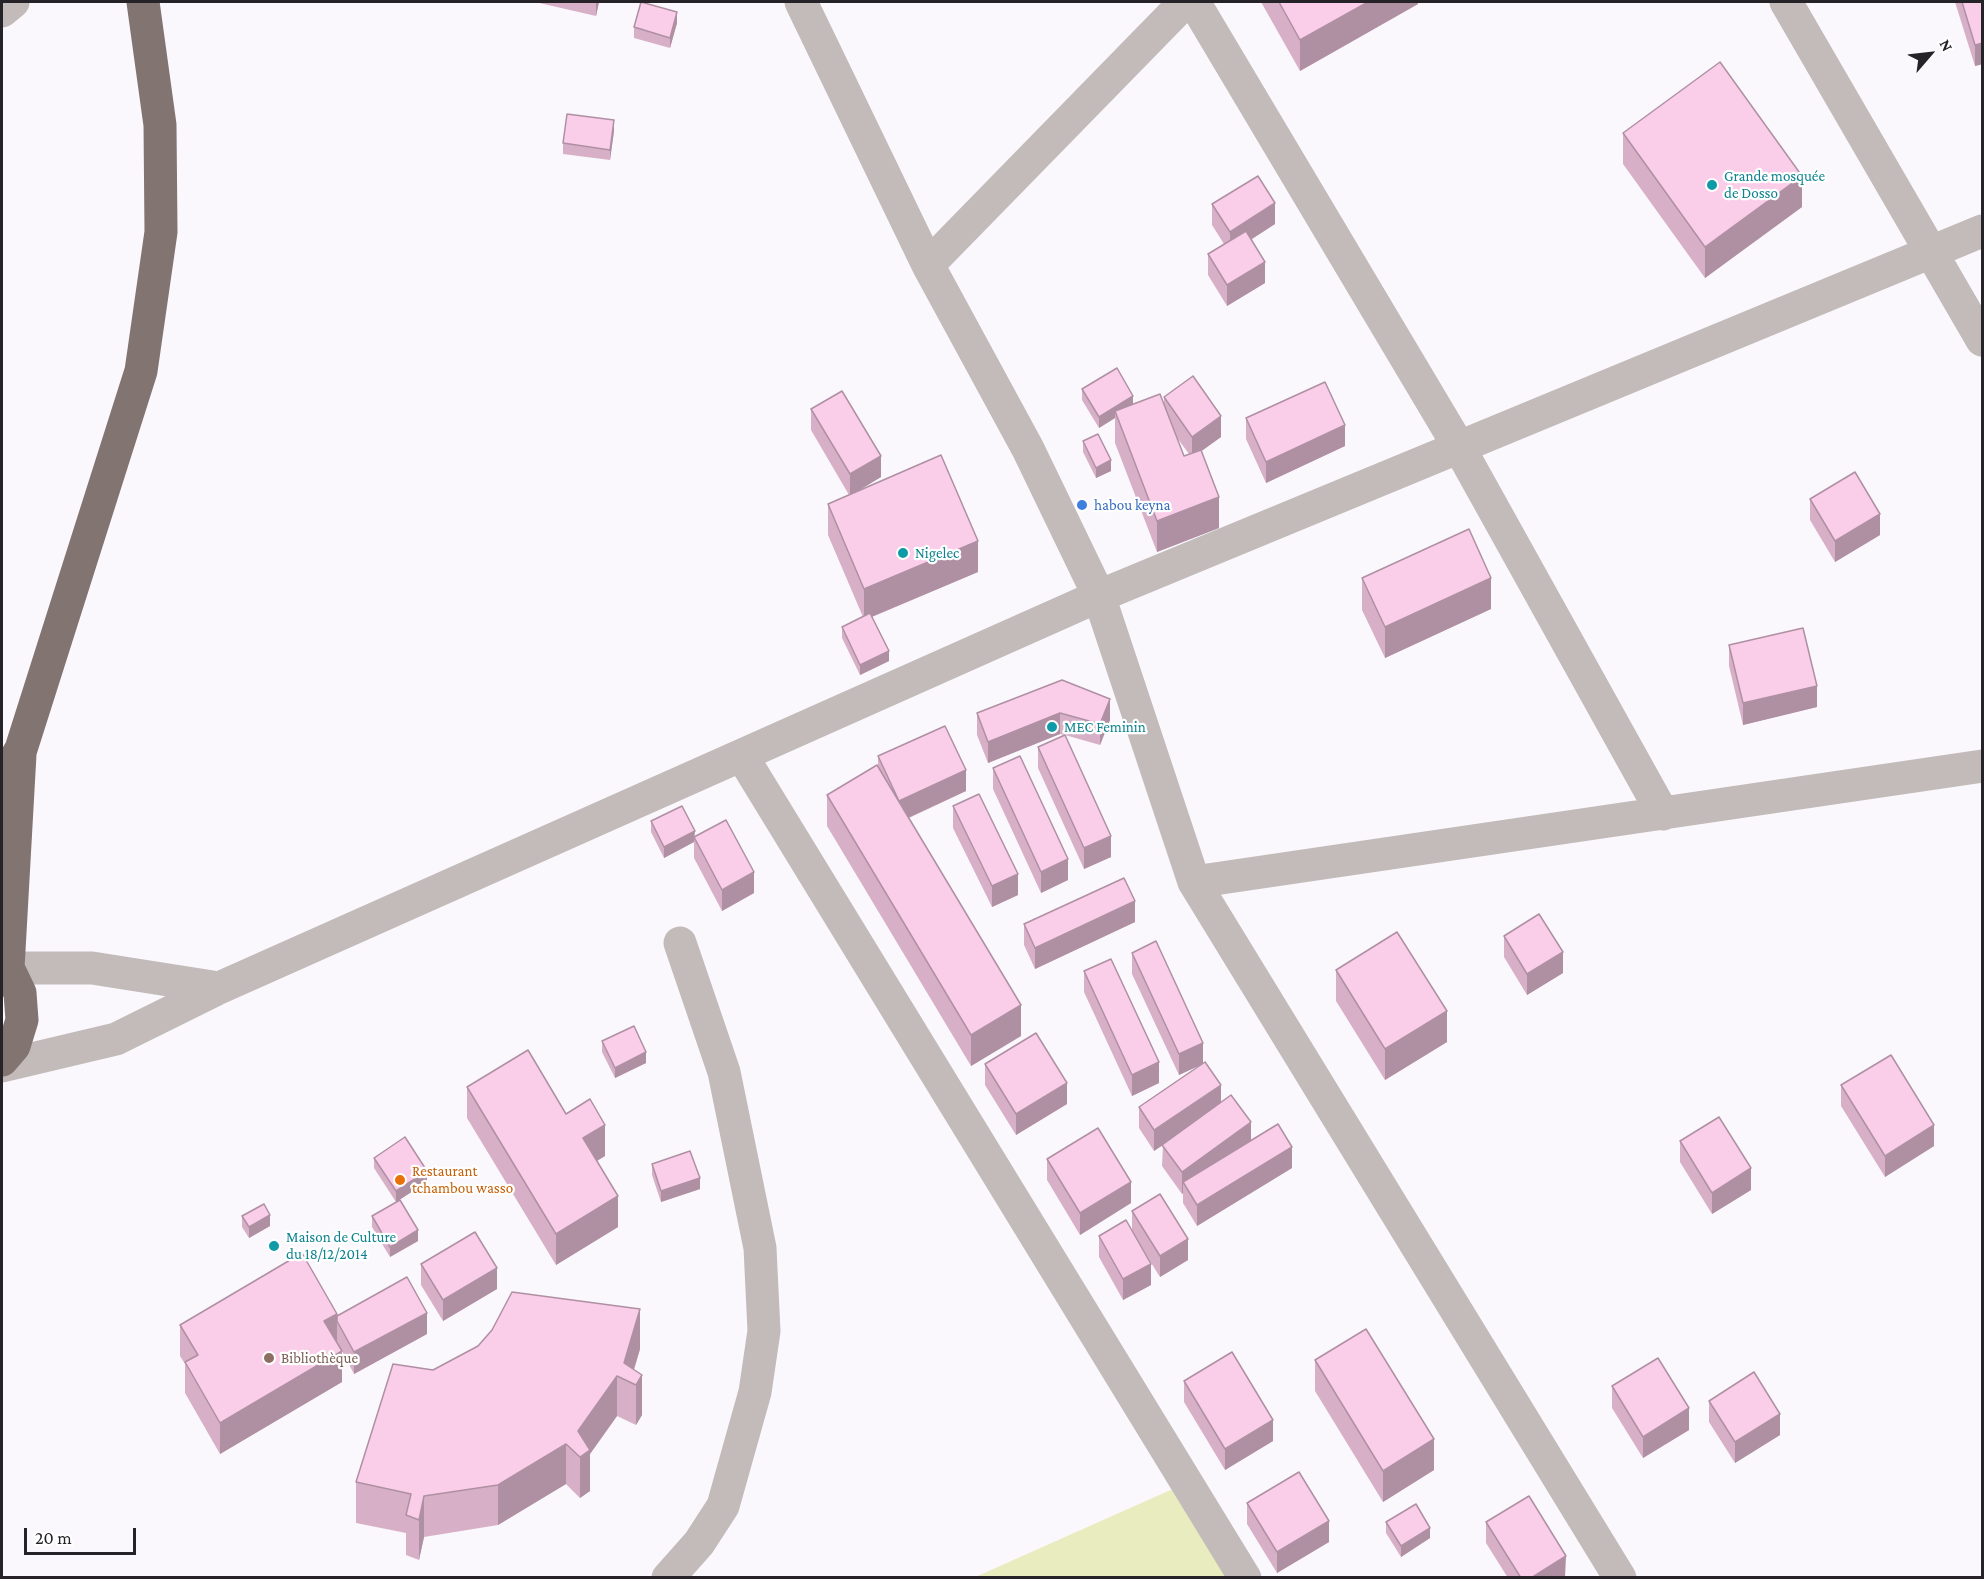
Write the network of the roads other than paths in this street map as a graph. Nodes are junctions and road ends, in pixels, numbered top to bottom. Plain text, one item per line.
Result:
1 (13, 2) edge
2 (143, 2) edge
3 (801, 2) edge
4 (1185, 2) edge
5 (1194, 2) edge
6 (1786, 2) edge
7 (2, 11) edge
8 (1983, 231) edge
9 (1930, 253) junction
10 (928, 265) junction
11 (1983, 340) edge
12 (1459, 447) junction
13 (1099, 596) junction
14 (21, 749) junction
15 (741, 756) junction
16 (1983, 766) edge
17 (2, 782) edge
18 (1663, 814) junction
19 (1194, 882) junction
20 (680, 944) dead end
21 (5, 965) edge
22 (219, 988) junction
23 (2, 1060) edge
24 (2, 1066) edge
25 (668, 1578) edge
26 (1245, 1578) edge
27 (1620, 1578) edge

1 - 7 street
2 - 14 highway
3 - 10 street
4 - 10 street
5 - 12 street
6 - 9 street
8 - 9 street
9 - 11 street
9 - 12 street
10 - 13 street
12 - 13 street
12 - 18 street
13 - 15 street
13 - 19 street
14 - 17 highway
14 - 21 highway
15 - 22 street
15 - 26 street
16 - 18 street
18 - 19 street
19 - 27 street
20 - 25 street
21 - 22 street
21 - 23 highway
22 - 24 street

